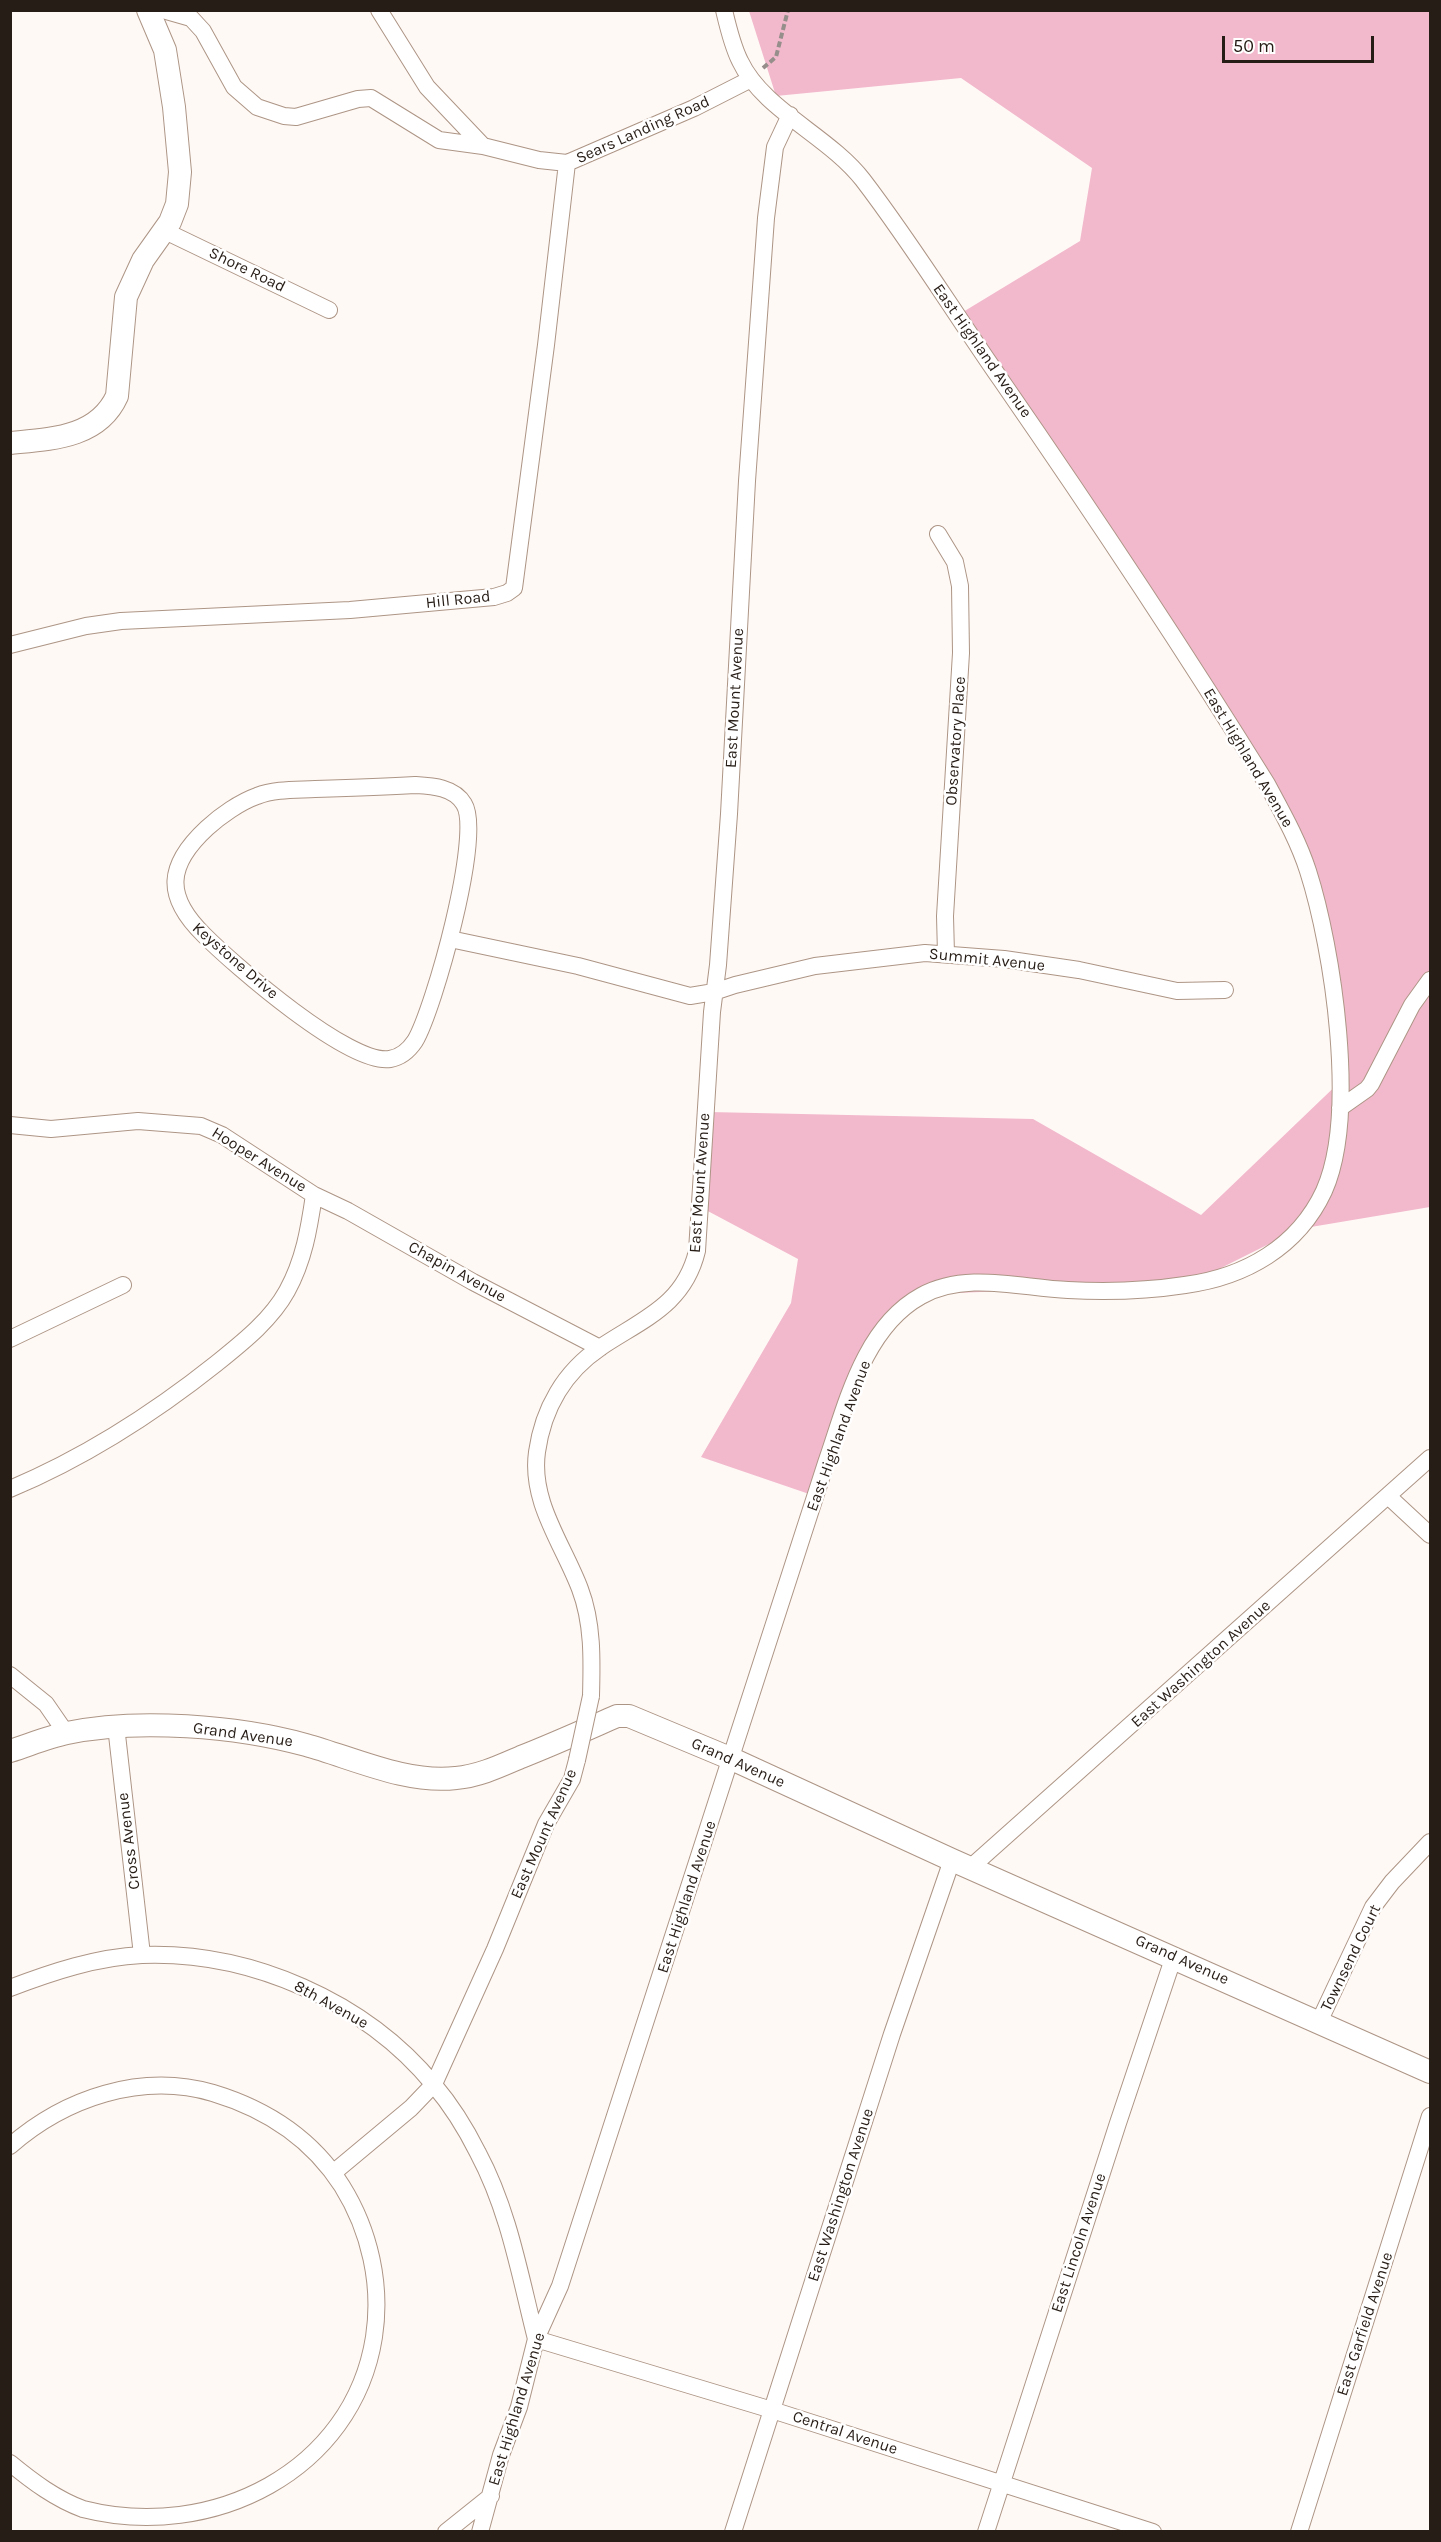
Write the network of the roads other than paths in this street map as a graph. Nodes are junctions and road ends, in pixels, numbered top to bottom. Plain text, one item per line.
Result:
1 (148, 10) edge
2 (163, 10) edge
3 (379, 10) edge
4 (724, 10) edge
5 (751, 79) junction
6 (790, 115) junction
7 (483, 146) junction
8 (567, 163) junction
9 (165, 231) junction
10 (329, 310) dead end
11 (10, 443) edge
12 (938, 534) dead end
13 (10, 645) edge
14 (450, 939) junction
15 (946, 954) junction
16 (1431, 980) edge
17 (1225, 990) dead end
18 (714, 992) junction
19 (1340, 1108) junction
20 (10, 1125) edge
21 (314, 1195) junction
22 (123, 1285) dead end
23 (10, 1339) edge
24 (600, 1348) junction
25 (1431, 1458) edge
26 (10, 1489) edge
27 (1388, 1496) junction
28 (1431, 1534) edge
29 (10, 1675) edge
30 (116, 1726) junction
31 (66, 1733) junction
32 (10, 1751) edge
33 (732, 1759) junction
34 (1431, 1842) edge
35 (961, 1864) junction
36 (142, 1955) junction
37 (1174, 1956) junction
38 (10, 1988) edge
39 (1319, 2022) junction
40 (1431, 2072) edge
41 (434, 2084) junction
42 (1431, 2116) edge
43 (10, 2146) edge
44 (333, 2174) junction
45 (536, 2338) junction
46 (772, 2410) junction
47 (10, 2463) edge
48 (1002, 2484) junction
49 (490, 2496) junction
50 (170, 2527) edge
51 (446, 2532) edge
52 (480, 2532) edge
53 (733, 2532) edge
54 (986, 2532) edge
55 (1153, 2532) edge
56 (1299, 2532) edge

1 - 9 street
2 - 7 street, Sears Landing Road
3 - 7 street
4 - 5 street, East Highland Avenue
5 - 6 street, East Highland Avenue
5 - 8 street, Sears Landing Road
6 - 18 street, East Mount Avenue
6 - 19 street, East Highland Avenue
7 - 8 street, Sears Landing Road
8 - 13 street, Hill Road
9 - 10 street, Shore Road
9 - 11 street
12 - 15 street, Observatory Place
14 - 14 street, Keystone Drive
14 - 18 street
15 - 17 street, Summit Avenue
15 - 18 street, Summit Avenue
16 - 19 street
18 - 24 street, East Mount Avenue
19 - 33 street, East Highland Avenue
20 - 21 street, Hooper Avenue
21 - 24 street, Chapin Avenue
21 - 26 street, Hooper Avenue
22 - 23 street
24 - 41 street, East Mount Avenue, bridge
25 - 27 street, East Washington Avenue
27 - 28 street
27 - 35 street, East Washington Avenue
29 - 31 street
30 - 31 street, Grand Avenue
30 - 33 street, Grand Avenue
30 - 36 street, Cross Avenue
31 - 32 street, Grand Avenue
33 - 35 street, Grand Avenue
33 - 45 street, East Highland Avenue
34 - 39 street, Townsend Court
35 - 37 street, Grand Avenue
35 - 46 street, East Washington Avenue
36 - 38 street, 8th Avenue
36 - 41 street, 8th Avenue
37 - 39 street, Grand Avenue
37 - 48 street, East Lincoln Avenue
39 - 40 street, Grand Avenue
41 - 44 street, East Mount Avenue
41 - 45 street, 8th Avenue
42 - 56 street, East Garfield Avenue
43 - 44 street
44 - 50 street
45 - 46 street, Central Avenue
45 - 49 street, East Highland Avenue
46 - 48 street, Central Avenue
46 - 53 street, East Washington Avenue
47 - 50 street
48 - 54 street, East Lincoln Avenue
48 - 55 street, Central Avenue
49 - 51 street
49 - 52 street, East Highland Avenue

